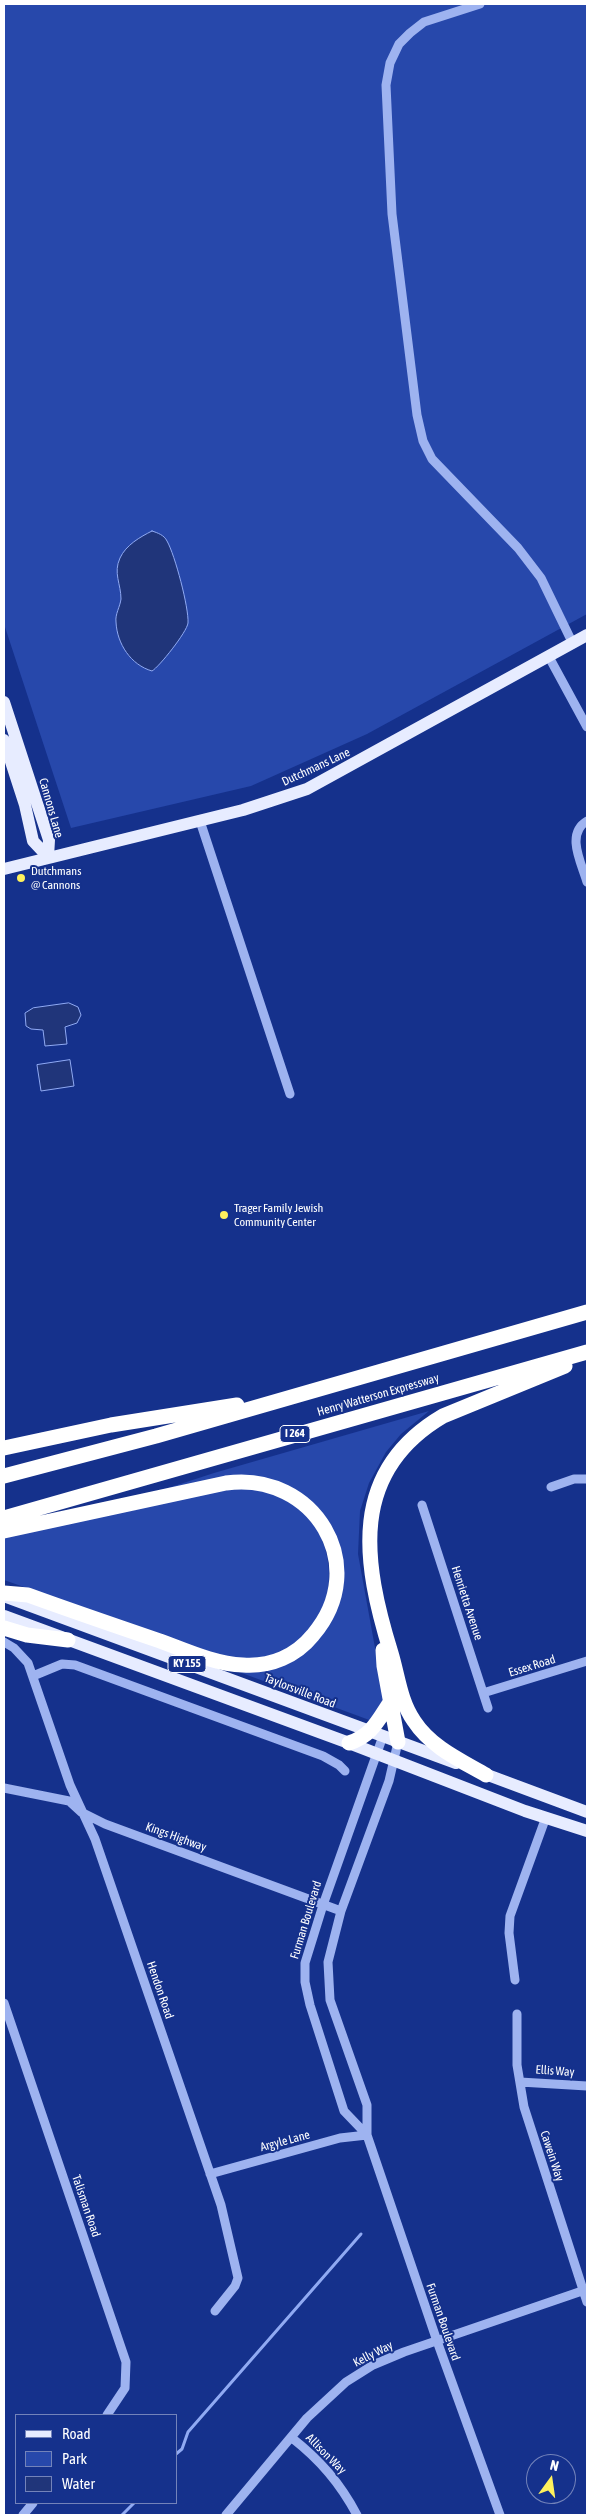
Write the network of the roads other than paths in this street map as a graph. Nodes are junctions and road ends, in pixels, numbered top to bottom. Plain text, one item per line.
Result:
1 (480, 4) edge
2 (587, 635) edge
3 (573, 644) junction
4 (549, 657) junction
5 (4, 702) edge
6 (587, 727) edge
7 (4, 740) edge
8 (587, 820) edge
9 (200, 821) junction
10 (48, 857) junction
11 (4, 870) edge
12 (587, 882) edge
13 (290, 1094) dead end
14 (587, 1312) edge
15 (587, 1352) edge
16 (587, 1357) edge
17 (307, 1393) junction
18 (4, 1448) edge
19 (4, 1476) edge
20 (587, 1479) edge
21 (551, 1487) dead end
22 (422, 1505) dead end
23 (4, 1518) edge
24 (4, 1531) edge
25 (4, 1594) edge
26 (4, 1616) edge
27 (382, 1626) junction
28 (4, 1628) edge
29 (68, 1640) junction
30 (4, 1642) edge
31 (587, 1661) edge
32 (33, 1676) junction
33 (483, 1694) junction
34 (391, 1701) junction
35 (488, 1708) dead end
36 (377, 1734) junction
37 (398, 1742) junction
38 (349, 1743) junction
39 (376, 1754) junction
40 (394, 1761) junction
41 (344, 1771) dead end
42 (486, 1775) junction
43 (4, 1788) edge
44 (81, 1812) junction
45 (587, 1812) edge
46 (546, 1817) junction
47 (587, 1831) edge
48 (323, 1905) junction
49 (341, 1911) junction
50 (515, 1980) dead end
51 (4, 2003) edge
52 (517, 2014) dead end
53 (520, 2082) junction
54 (587, 2086) edge
55 (366, 2135) junction
56 (210, 2174) junction
57 (582, 2291) junction
58 (587, 2302) edge
59 (215, 2311) dead end
60 (436, 2341) junction
61 (108, 2414) edge
62 (292, 2438) junction
63 (32, 2504) edge
64 (23, 2515) edge
65 (226, 2515) edge
66 (357, 2515) edge
67 (500, 2515) edge

1 - 3 street
2 - 3 main road, Dutchmans Lane
3 - 4 main road, Dutchmans Lane
4 - 6 street
4 - 9 main road, Dutchmans Lane
5 - 10 main road, Cannons Lane
7 - 10 main road, Cannons Lane
8 - 12 street
9 - 10 main road, Dutchmans Lane
9 - 13 street
10 - 11 main road, Dutchmans Lane
14 - 17 highway, Henry Watterson Expressway
15 - 23 highway, Henry Watterson Expressway / I 264
16 - 27 highway
17 - 18 highway
17 - 19 highway, Henry Watterson Expressway
20 - 21 street
22 - 33 street, Henrietta Avenue
24 - 25 highway
25 - 36 main road, Taylorsville Road / KY 155
26 - 29 main road, KY 155
27 - 34 highway
27 - 42 highway
28 - 29 highway
29 - 38 main road, KY 155
30 - 32 street, Hendon Road
31 - 33 street, Essex Road
32 - 41 street
32 - 44 street, Hendon Road
33 - 35 street, Henrietta Avenue
34 - 36 highway
34 - 37 highway
36 - 37 main road, Taylorsville Road / KY 155
36 - 38 highway
36 - 39 street, Furman Boulevard
37 - 40 street, Furman Boulevard
37 - 42 main road, Taylorsville Road / KY 155
38 - 39 main road, KY 155
39 - 40 main road, KY 155
39 - 48 street, Furman Boulevard
40 - 46 main road, KY 155
40 - 49 street, Furman Boulevard
42 - 45 main road, Taylorsville Road / KY 155
43 - 44 street, Kings Highway
44 - 48 street, Kings Highway
44 - 56 street, Hendon Road
46 - 47 main road, KY 155
46 - 50 street
48 - 49 street, Kings Highway
48 - 55 street, Furman Boulevard
49 - 55 street, Furman Boulevard
51 - 61 street, Talisman Road
52 - 53 street, Cawein Way
53 - 54 street, Ellis Way
53 - 57 street, Cawein Way
55 - 56 street, Argyle Lane
55 - 60 street, Furman Boulevard
56 - 59 street, Hendon Road
57 - 58 street, Cawein Way
57 - 60 street, Kelly Way
60 - 62 street, Kelly Way
60 - 67 street, Furman Boulevard
62 - 65 street, Kelly Way
62 - 66 street, Allison Way
63 - 64 street

